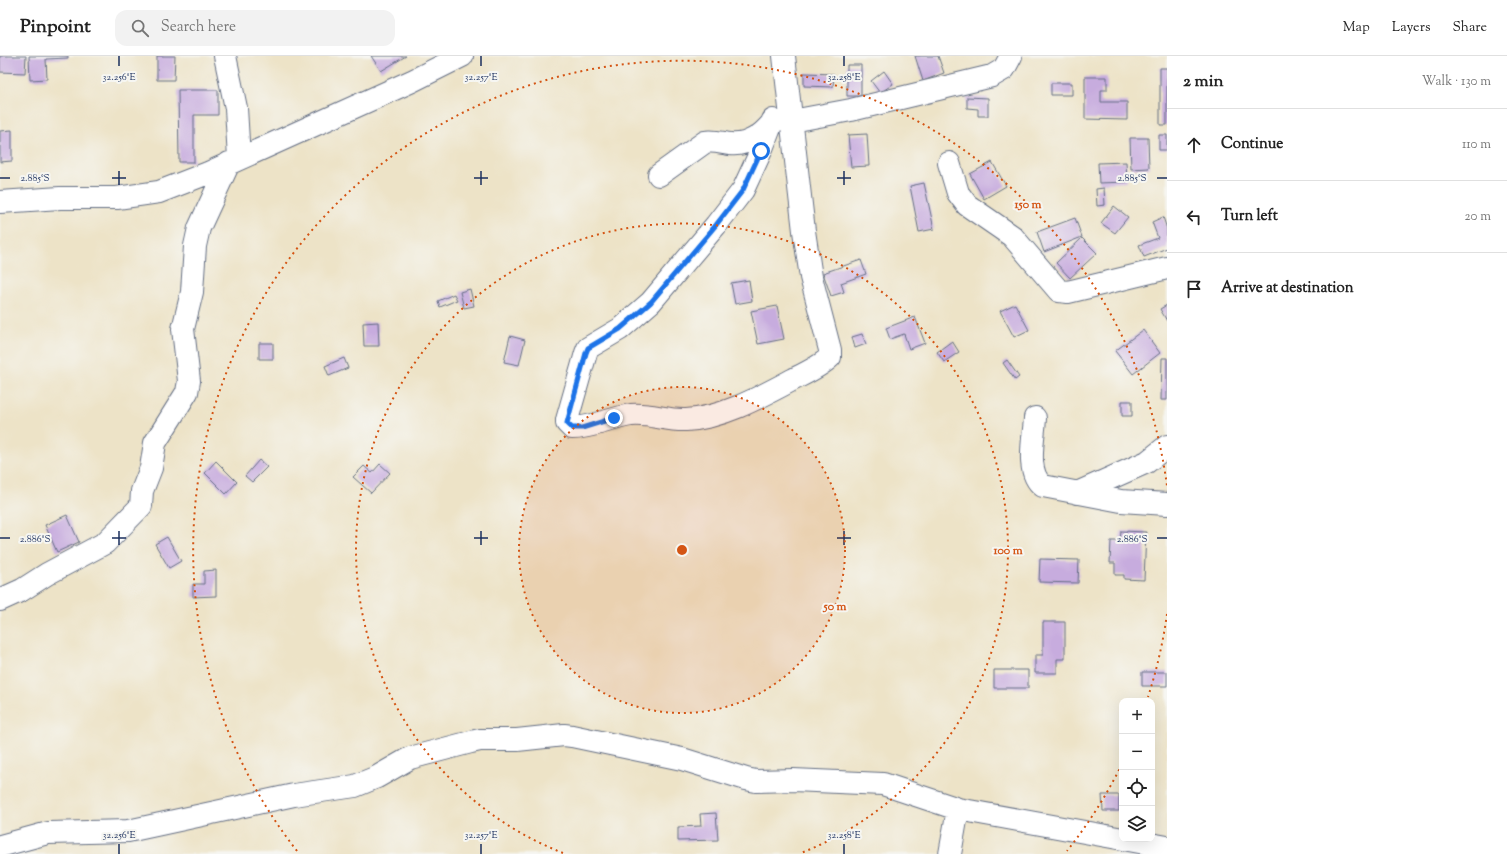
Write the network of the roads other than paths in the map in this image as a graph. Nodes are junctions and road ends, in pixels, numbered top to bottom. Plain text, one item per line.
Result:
1 (225, 56) edge
2 (462, 56) edge
3 (784, 56) edge
4 (1011, 56) edge
5 (785, 114) junction
6 (234, 160) junction
7 (949, 163) dead end
8 (659, 175) dead end
9 (0, 202) edge
10 (1167, 268) edge
11 (1035, 418) dead end
12 (1167, 446) edge
13 (1077, 493) junction
14 (1167, 504) edge
15 (0, 600) edge
16 (958, 809) junction
17 (0, 846) edge
18 (1167, 847) edge
19 (950, 854) edge

1 - 6 street
2 - 6 street
3 - 5 street
4 - 5 street
5 - 5 street
5 - 8 street
6 - 9 street
6 - 15 street
7 - 10 street
11 - 13 street
12 - 13 street
13 - 14 street
16 - 17 street
16 - 18 street
16 - 19 street

